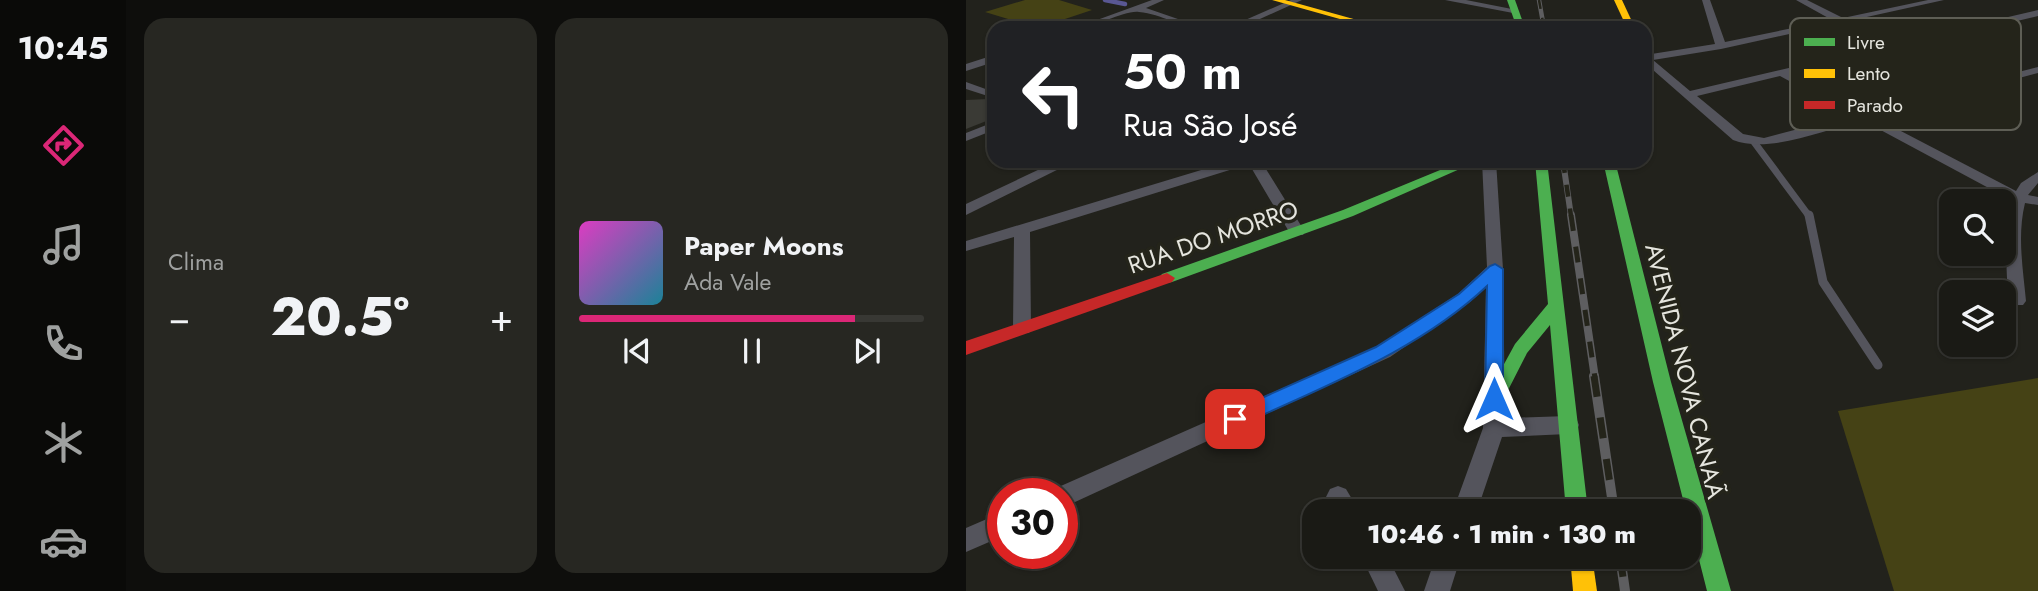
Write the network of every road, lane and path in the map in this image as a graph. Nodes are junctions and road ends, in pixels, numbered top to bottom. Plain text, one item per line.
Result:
1 (1160, 0) edge
2 (1449, 0) edge
3 (1618, 0) edge
4 (1706, 0) edge
5 (1800, 0) edge
6 (1940, 0) edge
7 (1288, 1) edge
8 (1512, 5) edge
9 (1137, 8) junction
10 (2038, 13) edge
11 (1836, 18) edge
12 (1850, 18) edge
13 (2016, 18) edge
14 (1352, 20) joint
15 (1100, 21) edge
16 (1177, 21) edge
17 (1247, 21) edge
18 (1356, 21) edge
19 (1628, 21) edge
20 (1790, 31) edge
21 (1721, 46) junction
22 (1652, 57) edge
23 (987, 60) edge
24 (1652, 64) edge
25 (966, 68) edge
26 (1790, 70) edge
27 (2038, 70) edge
28 (1780, 72) junction
29 (2021, 74) edge
30 (1790, 77) edge
31 (966, 85) edge
32 (987, 93) edge
33 (1687, 95) junction
34 (987, 129) edge
35 (1804, 130) edge
36 (1889, 130) edge
37 (966, 138) edge
38 (1754, 142) junction
39 (1053, 168) edge
40 (1222, 168) edge
41 (1258, 168) edge
42 (1457, 168) edge
43 (1489, 168) edge
44 (1542, 168) edge
45 (1611, 168) edge
46 (2038, 176) edge
47 (966, 193) edge
48 (2018, 198) junction
49 (985, 201) junction
50 (2038, 201) edge
51 (966, 210) edge
52 (1023, 229) junction
53 (1297, 232) junction
54 (966, 246) edge
55 (1495, 269) junction
56 (2017, 300) dead end
57 (1556, 304) junction
58 (1022, 328) junction
59 (966, 348) edge
60 (1878, 365) dead end
61 (1494, 399) junction
62 (1568, 425) junction
63 (1494, 428) junction
64 (1078, 490) edge
65 (1469, 499) edge
66 (1576, 499) edge
67 (987, 531) edge
68 (966, 540) edge
69 (1380, 569) edge
70 (1445, 569) edge
71 (1582, 569) edge
72 (1392, 591) edge
73 (1437, 591) edge
74 (1585, 591) edge
75 (1719, 591) edge

1 - 9 street
2 - 8 street
3 - 19 street
4 - 21 street
5 - 11 street
6 - 12 street
7 - 14 street
7 - 17 street
9 - 15 street
9 - 16 street
10 - 13 street
14 - 18 street
20 - 21 street
21 - 22 street
23 - 25 street
24 - 33 street
26 - 28 street
27 - 29 street
28 - 30 street
28 - 33 street
31 - 32 street
33 - 38 street
34 - 37 street
35 - 38 street
36 - 48 street
38 - 60 lane
39 - 49 street
40 - 52 street
41 - 53 street
42 - 53 street, RUA DO MORRO
43 - 55 street
44 - 57 street
45 - 75 street, AVENIDA NOVA CANAÃ
46 - 48 street
47 - 49 street
48 - 50 street
48 - 56 street
49 - 51 street
52 - 54 street
52 - 58 street
53 - 58 street, RUA DO MORRO
55 - 61 street
55 - 64 street
57 - 61 street
57 - 62 street
58 - 59 street, RUA DO MORRO
61 - 63 street
62 - 63 street
62 - 66 street
63 - 65 street
67 - 68 street
69 - 72 street
70 - 73 street
71 - 74 street

